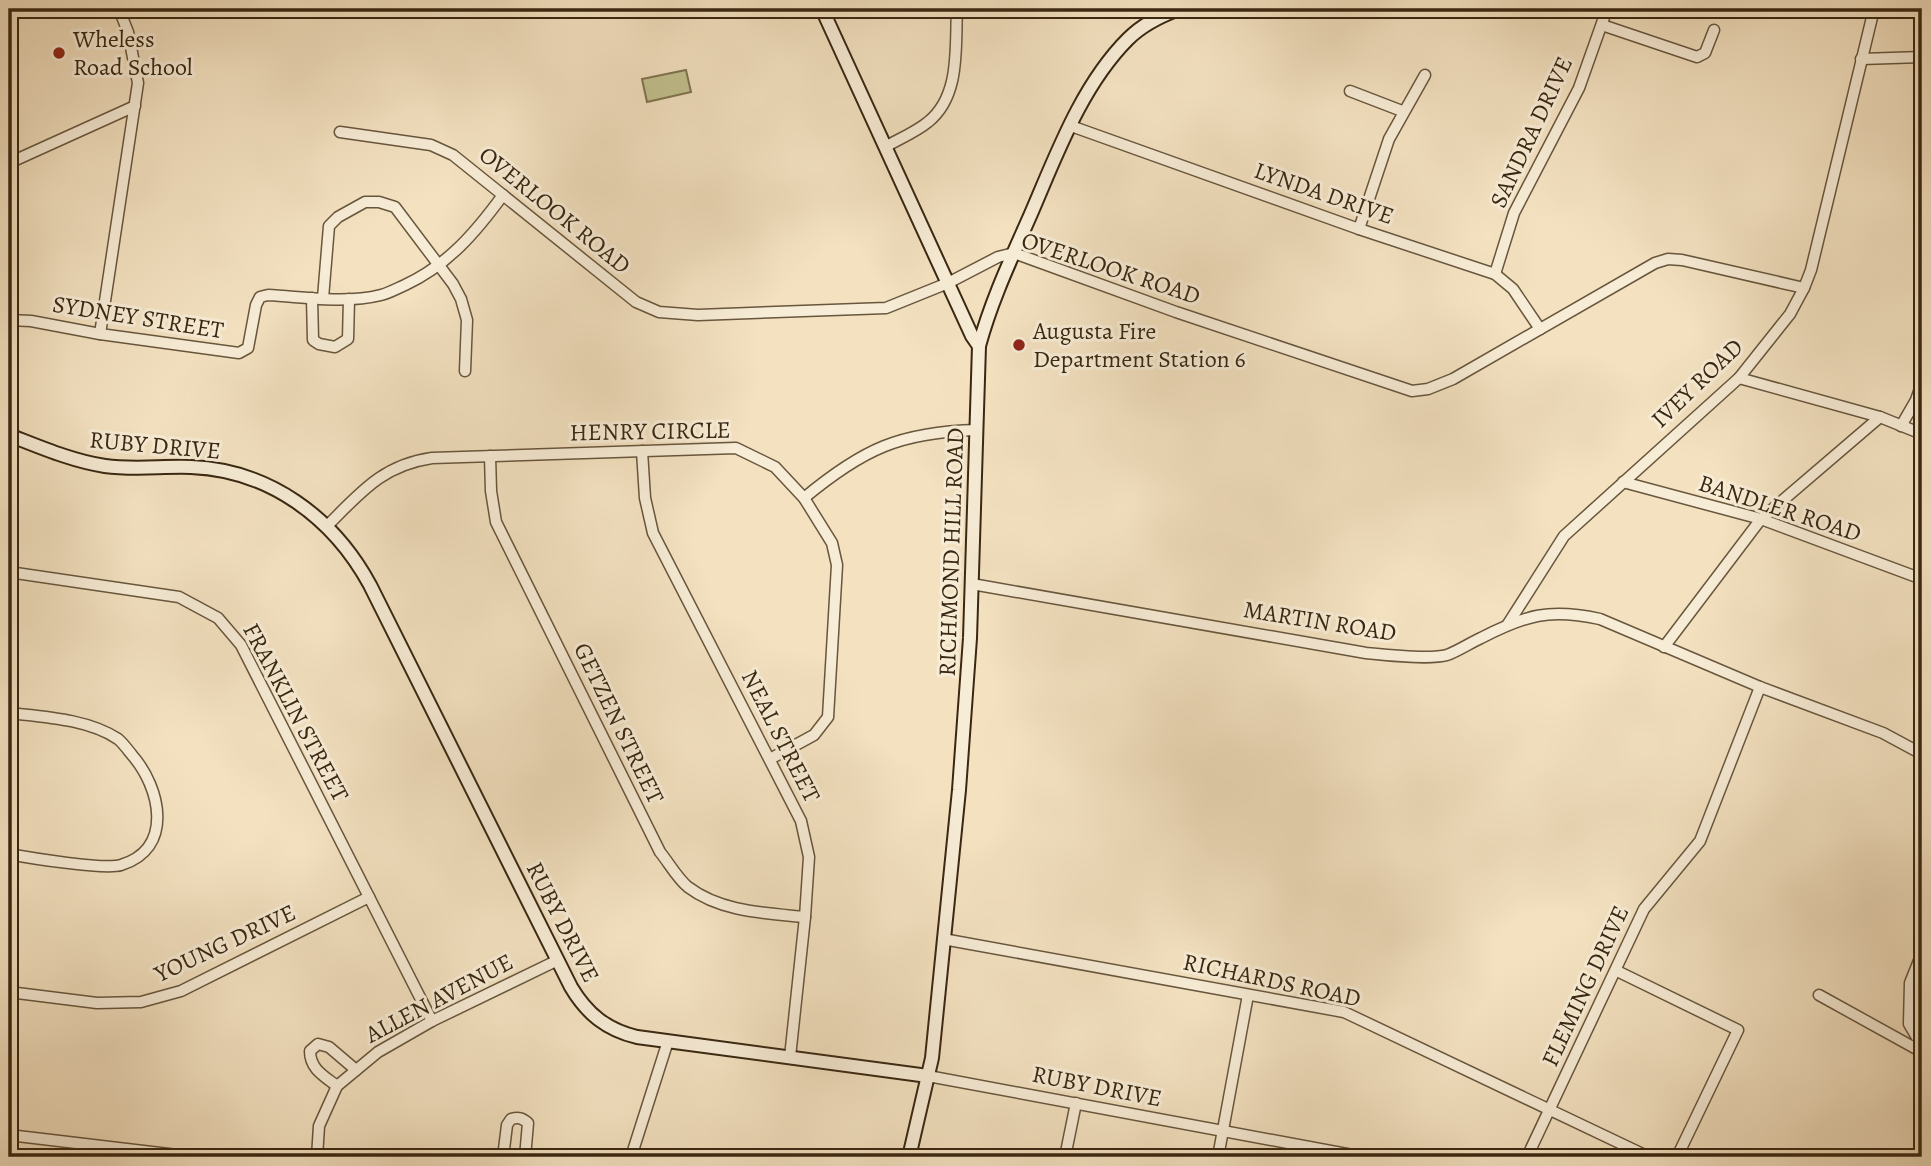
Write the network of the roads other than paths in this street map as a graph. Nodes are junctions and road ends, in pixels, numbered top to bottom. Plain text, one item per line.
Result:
1 (118, 9) edge
2 (821, 9) edge
3 (957, 9) edge
4 (1179, 9) edge
5 (1607, 9) edge
6 (1874, 9) edge
7 (1602, 25) junction
8 (1714, 30) dead end
9 (1922, 57) edge
10 (1861, 59) junction
11 (1425, 75) dead end
12 (1350, 91) dead end
13 (135, 106) junction
14 (1402, 111) junction
15 (1071, 126) junction
16 (340, 132) dead end
17 (885, 146) junction
18 (9, 163) edge
19 (503, 195) junction
20 (1359, 229) junction
21 (1014, 253) junction
22 (439, 265) junction
23 (1495, 274) junction
24 (948, 283) junction
25 (1804, 288) junction
26 (317, 298) junction
27 (349, 299) junction
28 (9, 320) edge
29 (1540, 329) junction
30 (100, 334) junction
31 (979, 346) junction
32 (465, 371) dead end
33 (1739, 378) junction
34 (1922, 383) edge
35 (1880, 417) junction
36 (1901, 426) junction
37 (976, 430) junction
38 (1922, 434) edge
39 (9, 435) edge
40 (642, 451) junction
41 (490, 456) junction
42 (1623, 482) junction
43 (804, 498) junction
44 (1761, 519) junction
45 (327, 526) junction
46 (9, 572) edge
47 (1922, 579) edge
48 (972, 584) junction
49 (1508, 624) junction
50 (1664, 646) junction
51 (1760, 687) junction
52 (9, 713) edge
53 (1922, 754) edge
54 (770, 758) junction
55 (10, 855) edge
56 (9, 877) edge
57 (369, 897) junction
58 (805, 917) junction
59 (943, 939) junction
60 (1922, 953) edge
61 (558, 960) junction
62 (1617, 971) junction
63 (9, 992) edge
64 (1248, 995) junction
65 (1819, 995) dead end
66 (432, 1021) junction
67 (668, 1041) junction
68 (1922, 1046) edge
69 (1922, 1052) edge
70 (790, 1057) junction
71 (356, 1070) junction
72 (928, 1076) junction
73 (337, 1086) junction
74 (1076, 1103) junction
75 (1550, 1110) junction
76 (1223, 1132) junction
77 (9, 1135) edge
78 (194, 1157) edge
79 (317, 1157) edge
80 (503, 1157) edge
81 (525, 1157) edge
82 (631, 1157) edge
83 (909, 1157) edge
84 (1065, 1157) edge
85 (1218, 1157) edge
86 (1363, 1157) edge
87 (1527, 1157) edge
88 (1648, 1157) edge
89 (1677, 1157) edge

1 - 13 street
2 - 17 street
3 - 17 street
4 - 15 street, RICHMOND HILL ROAD
5 - 7 street, SANDRA DRIVE
6 - 10 street, IVEY ROAD
7 - 8 street
7 - 23 street, SANDRA DRIVE
9 - 10 street
10 - 25 street, IVEY ROAD
11 - 14 street
12 - 14 street
13 - 18 street
13 - 30 street
14 - 20 street
15 - 20 street, LYNDA DRIVE
15 - 21 street, RICHMOND HILL ROAD
16 - 19 street, OVERLOOK ROAD
17 - 24 street
19 - 22 street
19 - 24 street, OVERLOOK ROAD
20 - 23 street, LYNDA DRIVE
21 - 24 street, OVERLOOK ROAD
21 - 29 street, OVERLOOK ROAD
21 - 31 street, RICHMOND HILL ROAD
22 - 26 street
22 - 27 street
22 - 32 street
23 - 29 street, LYNDA DRIVE
24 - 31 street
25 - 29 street, OVERLOOK ROAD
25 - 33 street, IVEY ROAD
26 - 27 street
26 - 27 street
26 - 30 street, SYDNEY STREET
28 - 30 street, SYDNEY STREET
31 - 37 street, RICHMOND HILL ROAD
33 - 35 street
33 - 42 street, IVEY ROAD
34 - 36 street
35 - 36 street
35 - 44 street
36 - 38 street
37 - 43 street
37 - 48 street, RICHMOND HILL ROAD
39 - 45 street, RUBY DRIVE
40 - 41 street, HENRY CIRCLE
40 - 43 street, HENRY CIRCLE
40 - 54 street, NEAL STREET
41 - 45 street, HENRY CIRCLE
41 - 58 street, GETZEN STREET
42 - 44 street, BANDLER ROAD
42 - 49 street, IVEY ROAD
43 - 54 street, HENRY CIRCLE
44 - 47 street, BANDLER ROAD
44 - 50 street
45 - 61 street, RUBY DRIVE
46 - 57 street, FRANKLIN STREET
48 - 49 street, MARTIN ROAD
48 - 59 street, RICHMOND HILL ROAD
49 - 50 street, MARTIN ROAD
50 - 51 street, MARTIN ROAD
51 - 53 street, MARTIN ROAD
51 - 62 street, FLEMING DRIVE
52 - 55 street
54 - 58 street, NEAL STREET
55 - 56 street
57 - 63 street, YOUNG DRIVE
57 - 66 street, FRANKLIN STREET
58 - 70 street, NEAL STREET
59 - 64 street, RICHARDS ROAD
59 - 72 street, RICHMOND HILL ROAD
60 - 68 street
61 - 66 street, ALLEN AVENUE
61 - 67 street, RUBY DRIVE
62 - 75 street, FLEMING DRIVE
62 - 89 street
64 - 75 street, RICHARDS ROAD
64 - 76 street
65 - 69 street
66 - 71 street, ALLEN AVENUE
67 - 70 street, RUBY DRIVE
67 - 82 street
70 - 72 street, RUBY DRIVE
71 - 73 street, ALLEN AVENUE
71 - 73 street
72 - 74 street, RUBY DRIVE
72 - 83 street, RICHMOND HILL ROAD
73 - 79 street, ALLEN AVENUE
74 - 76 street, RUBY DRIVE
74 - 84 street
75 - 87 street, FLEMING DRIVE
75 - 88 street, RICHARDS ROAD
76 - 85 street
76 - 86 street, RUBY DRIVE
77 - 78 street
80 - 81 street

